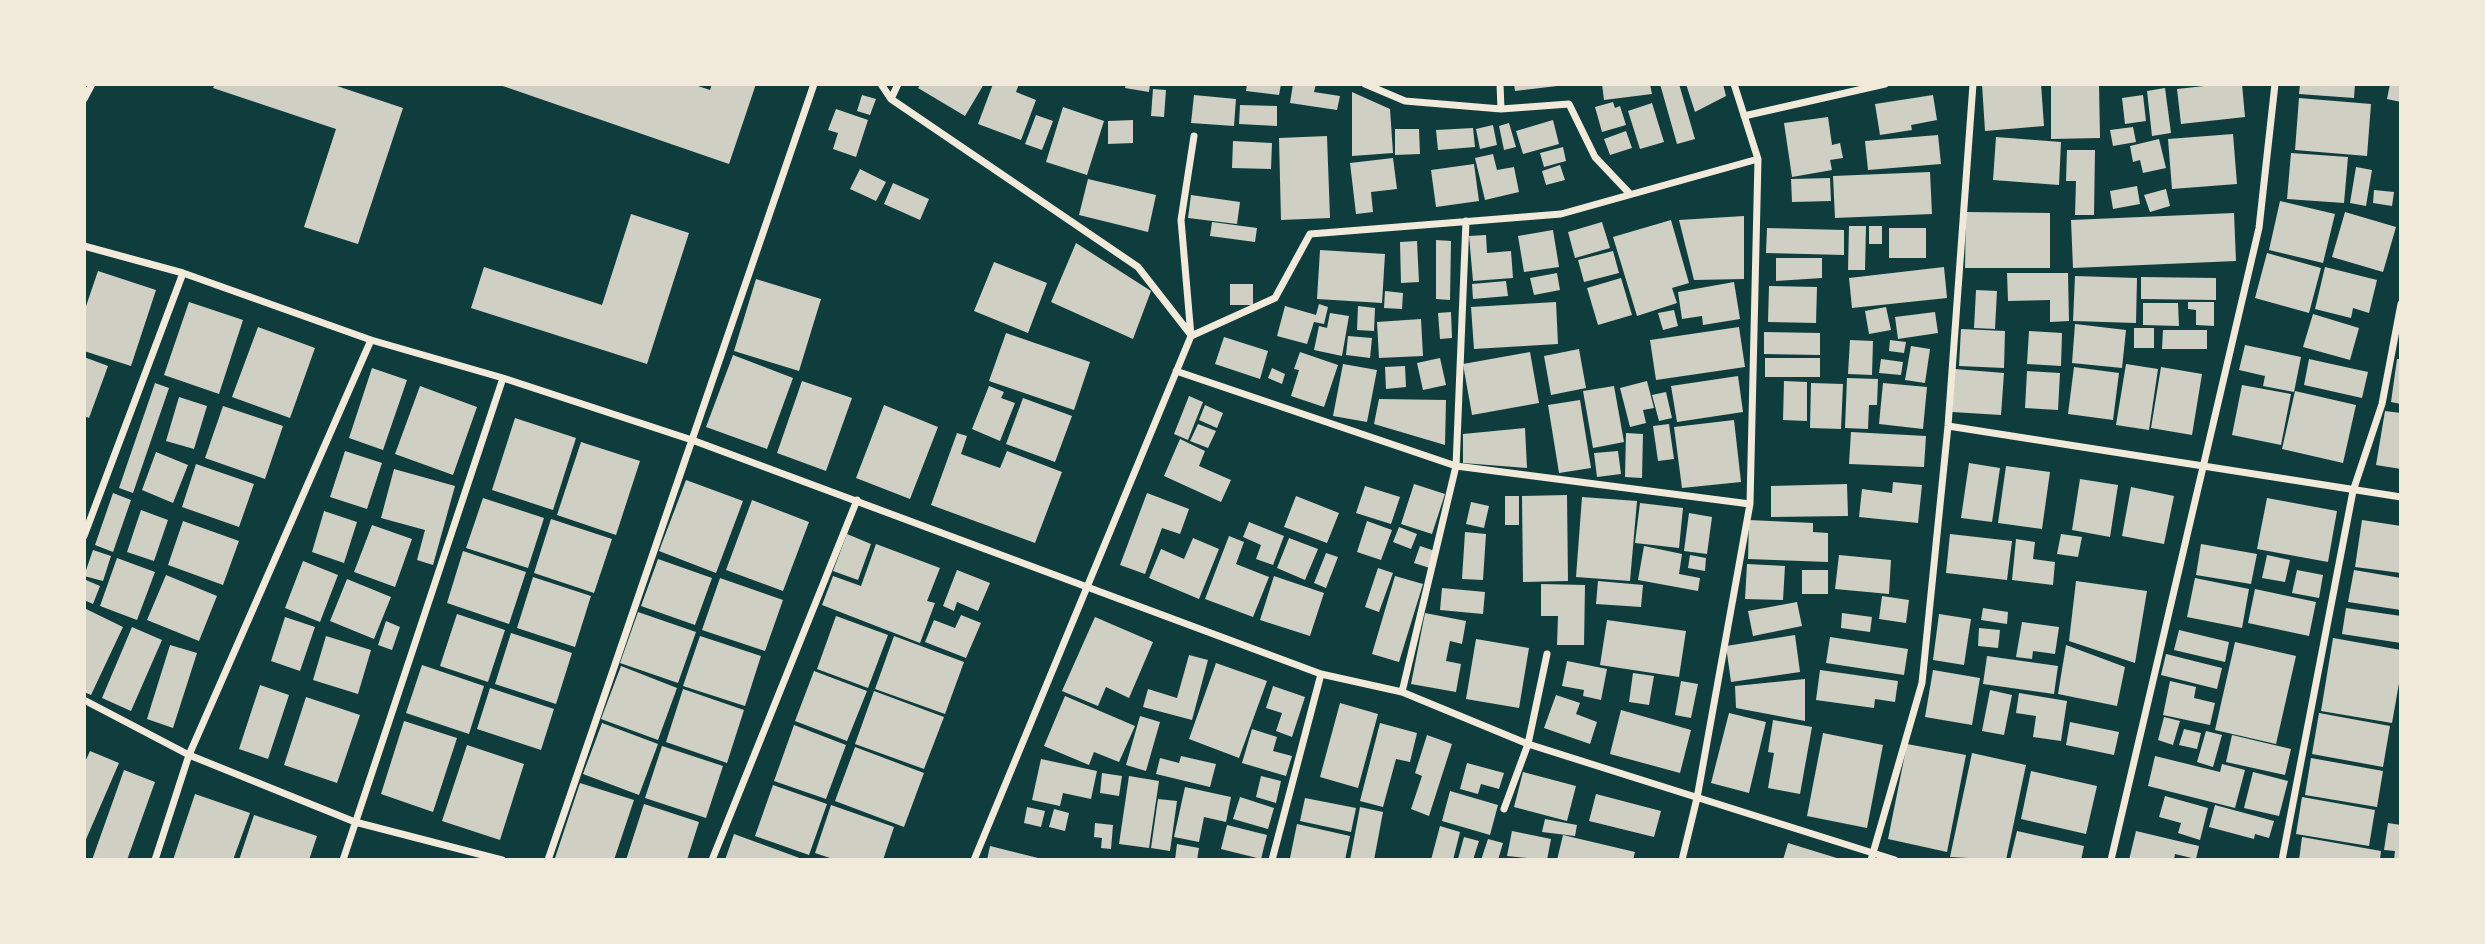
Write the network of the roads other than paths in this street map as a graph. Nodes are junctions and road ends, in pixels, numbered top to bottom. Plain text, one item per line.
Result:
1 (92, 84) edge
2 (814, 84) edge
3 (881, 84) edge
4 (898, 84) edge
5 (1365, 84) edge
6 (1500, 84) edge
7 (1734, 84) edge
8 (1885, 84) edge
9 (1973, 84) edge
10 (2275, 84) edge
11 (1386, 88) edge
12 (84, 99) edge
13 (891, 99) junction
14 (1502, 109) junction
15 (1744, 116) junction
16 (1194, 136) dead end
17 (1758, 159) junction
18 (1630, 194) junction
19 (1466, 221) junction
20 (84, 246) edge
21 (183, 273) junction
22 (2401, 303) edge
23 (1191, 336) junction
24 (371, 340) junction
25 (1177, 371) junction
26 (503, 378) junction
27 (1948, 426) junction
28 (692, 440) junction
29 (1456, 466) junction
30 (2205, 469) junction
31 (2353, 491) junction
32 (2401, 497) edge
33 (856, 500) junction
34 (1750, 504) junction
35 (84, 536) edge
36 (1087, 586) junction
37 (1548, 654) dead end
38 (1321, 674) junction
39 (1402, 692) junction
40 (84, 700) edge
41 (1528, 744) junction
42 (189, 755) junction
43 (1697, 798) junction
44 (1504, 809) dead end
45 (355, 822) junction
46 (1872, 856) edge
47 (155, 860) edge
48 (342, 860) edge
49 (502, 860) edge
50 (548, 860) edge
51 (712, 860) edge
52 (974, 860) edge
53 (1272, 860) edge
54 (1682, 860) edge
55 (1895, 860) edge
56 (2111, 860) edge
57 (2283, 860) edge

1 - 12 street
2 - 28 street
3 - 13 street
4 - 13 street
5 - 11 street
6 - 14 street
7 - 15 street
8 - 15 street
9 - 27 street
10 - 30 street
11 - 14 street
13 - 23 street
14 - 18 street
15 - 17 street
16 - 23 street
17 - 18 street
17 - 34 street
18 - 19 street
19 - 23 street
19 - 29 street
20 - 21 street
21 - 24 street
21 - 35 street
22 - 31 street
23 - 25 street
24 - 26 street
24 - 42 street
25 - 29 street
25 - 36 street
26 - 28 street
26 - 45 street
27 - 30 street
27 - 46 street
28 - 33 street
28 - 50 street
29 - 34 street
29 - 39 street
30 - 31 street
30 - 56 street
31 - 32 street
31 - 57 street
33 - 36 street
33 - 51 street
34 - 43 street
36 - 38 street
36 - 52 street
37 - 41 street
38 - 39 street
38 - 53 street
39 - 41 street
40 - 42 street
41 - 43 street
41 - 44 street
42 - 45 street
42 - 47 street
43 - 46 street
43 - 54 street
45 - 48 street
45 - 49 street
46 - 55 street

